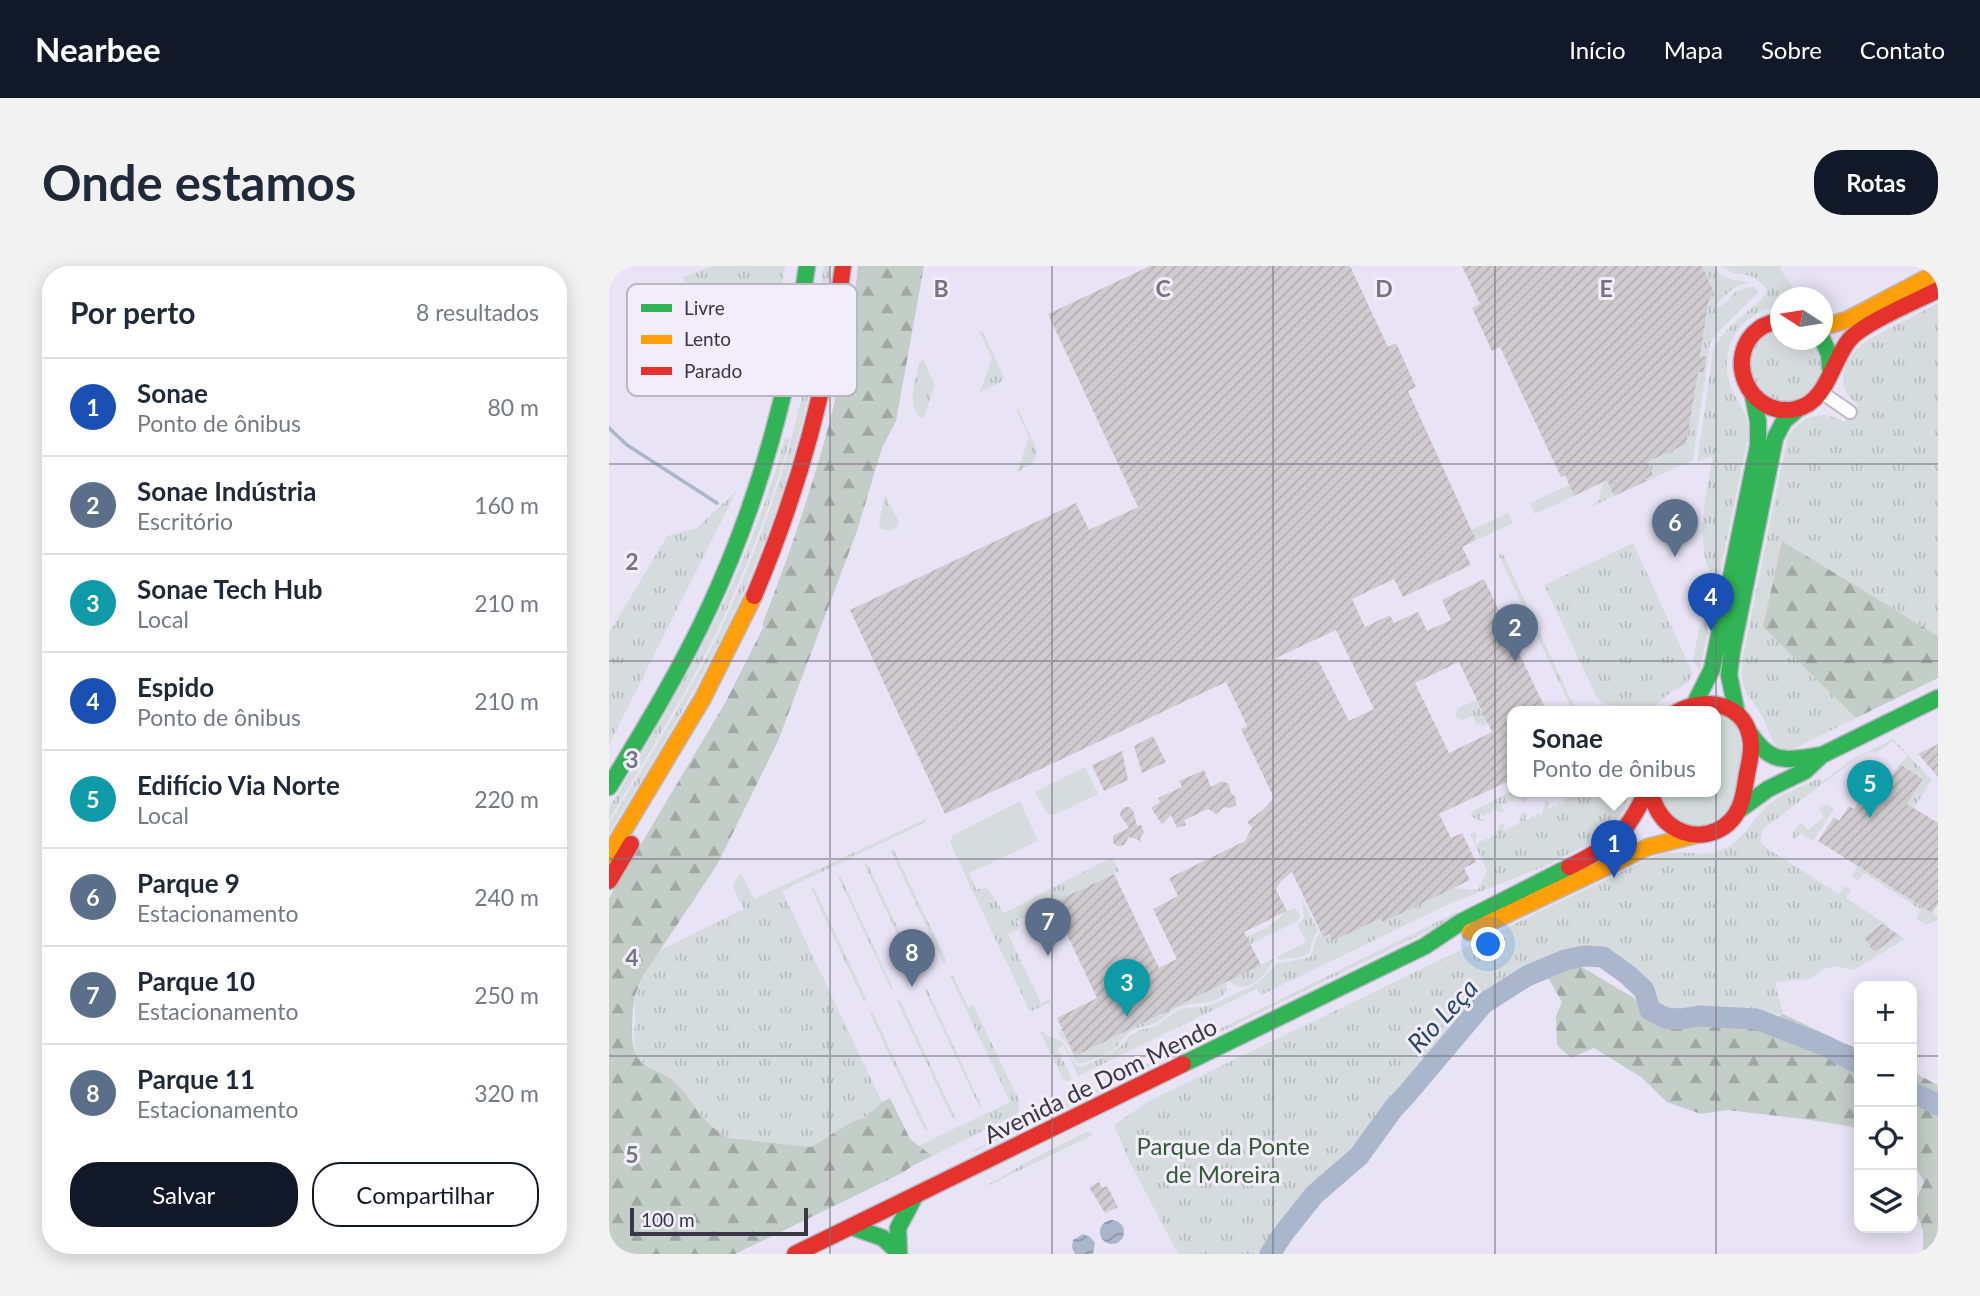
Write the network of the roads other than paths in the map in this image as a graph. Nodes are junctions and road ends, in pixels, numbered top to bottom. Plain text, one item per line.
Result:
1 (807, 266) edge
2 (843, 266) edge
3 (1938, 272) edge
4 (804, 284) edge
5 (841, 284) edge
6 (1938, 290) edge
7 (1770, 323) edge
8 (1833, 324) edge
9 (1827, 350) edge
10 (1830, 370) junction
11 (1821, 392) junction
12 (784, 396) edge
13 (821, 396) edge
14 (1753, 396) junction
15 (1799, 408) junction
16 (1850, 412) dead end
17 (1938, 698) edge
18 (1695, 703) junction
19 (1689, 706) edge
20 (1737, 715) junction
21 (1748, 732) junction
22 (1822, 755) junction
23 (609, 787) edge
24 (1646, 797) edge
25 (1651, 797) edge
26 (643, 799) junction
27 (1739, 810) junction
28 (1696, 835) junction
29 (609, 856) edge
30 (609, 881) edge
31 (1425, 946) junction
32 (915, 1196) junction
33 (852, 1227) junction
34 (899, 1253) edge
35 (795, 1254) edge

1 - 4 main road
2 - 5 main road
3 - 8 main road
6 - 10 main road
7 - 14 main road
9 - 10 main road
10 - 11 main road
11 - 15 main road
11 - 16 street
12 - 23 main road
13 - 26 main road
14 - 15 main road
14 - 18 main road
15 - 20 main road
17 - 22 main road
18 - 19 main road
18 - 20 main road
20 - 21 main road
21 - 22 main road
21 - 27 main road
22 - 27 main road
24 - 31 main road, Avenida de Dom Mendo
25 - 28 main road
26 - 29 main road
26 - 30 main road
27 - 28 main road, Avenida de Dom Mendo
28 - 31 main road, Avenida de Dom Mendo
31 - 32 main road, Avenida de Dom Mendo
32 - 33 main road, Avenida de Dom Mendo
32 - 34 main road
33 - 34 main road
33 - 35 main road, Avenida de Dom Mendo

